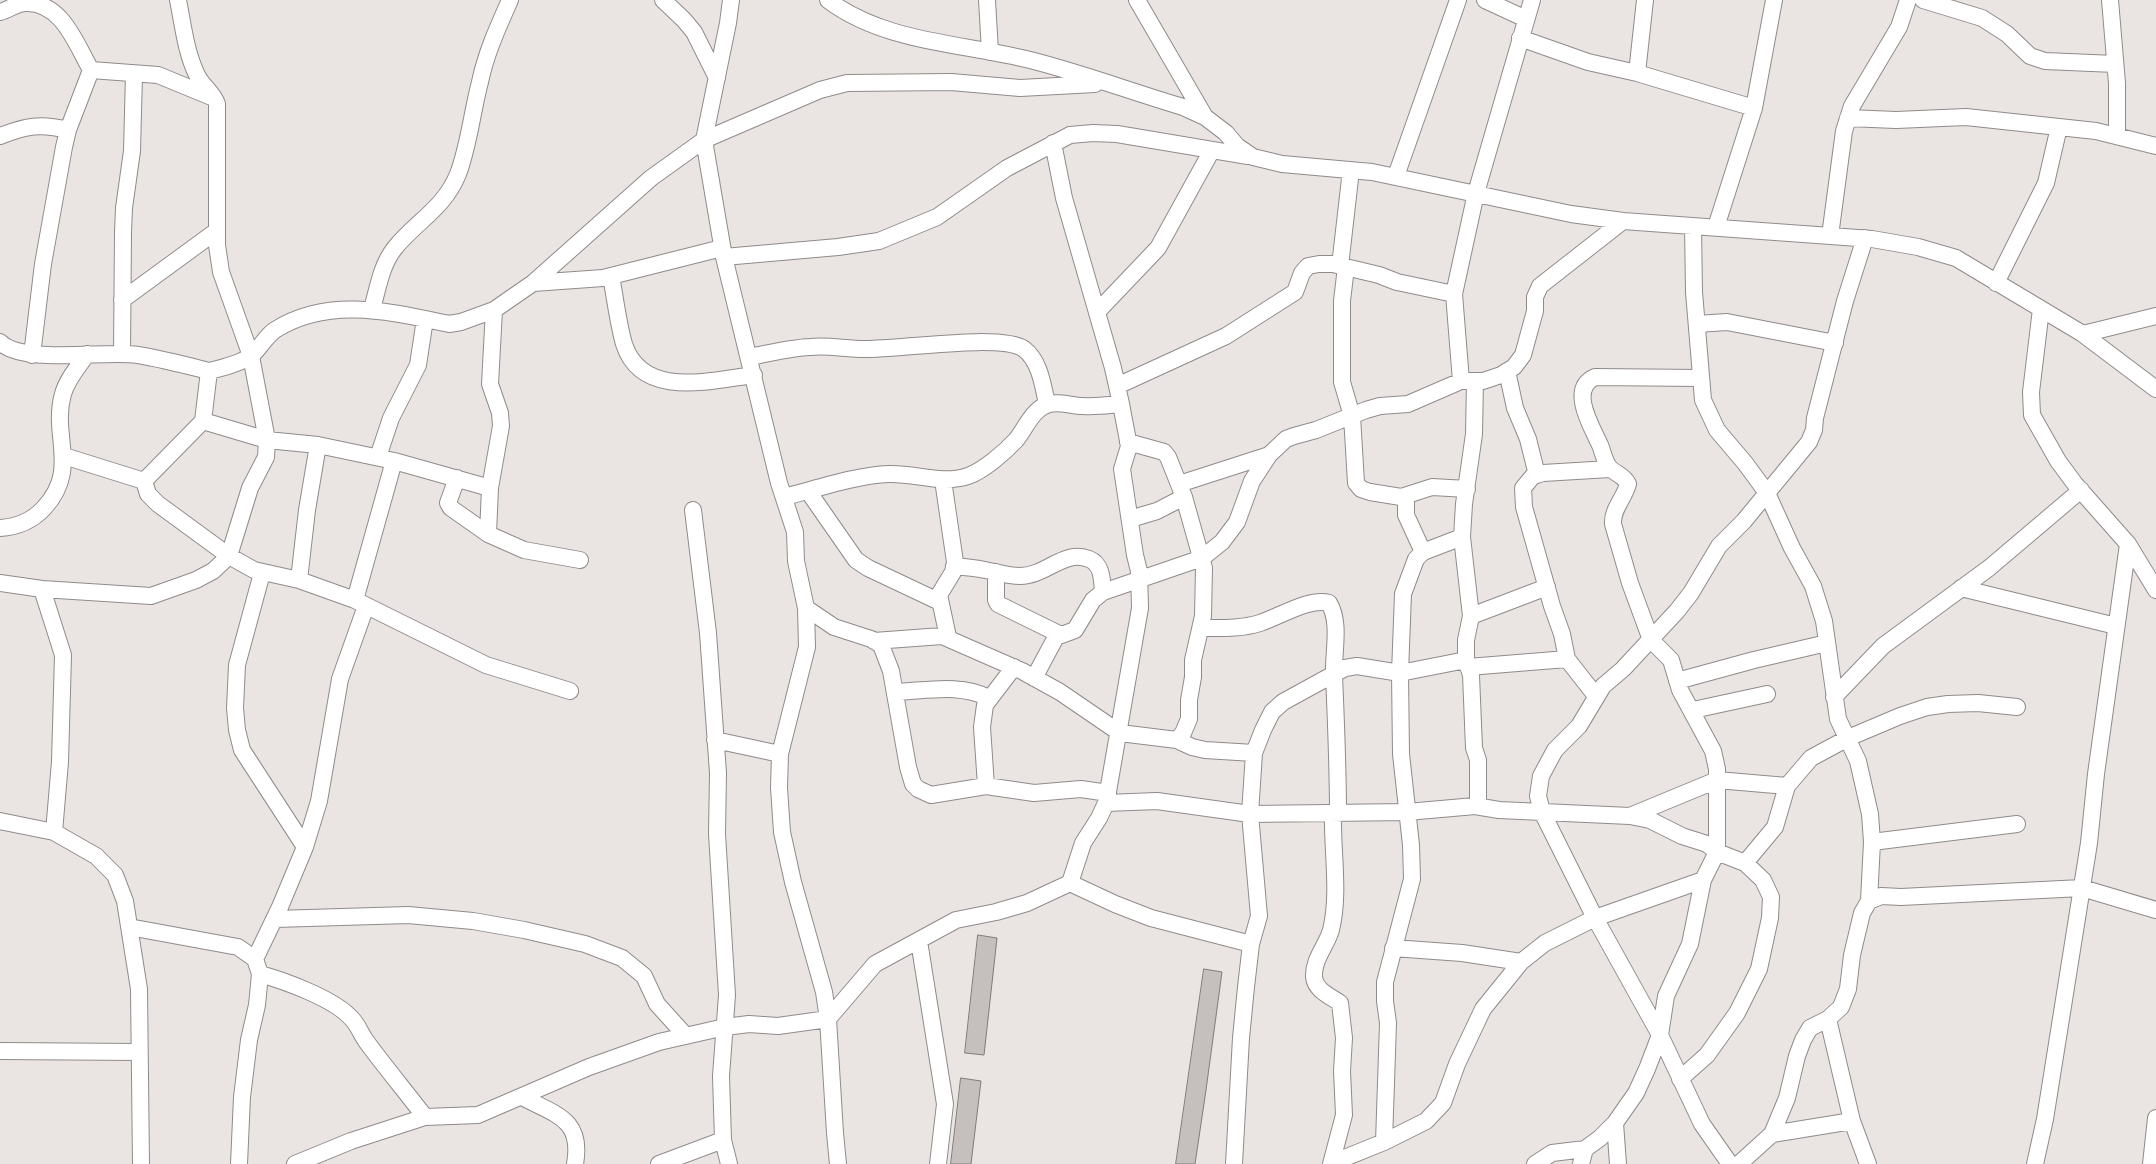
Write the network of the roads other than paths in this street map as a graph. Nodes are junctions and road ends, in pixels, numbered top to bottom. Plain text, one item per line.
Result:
1 (178, 0) edge
2 (510, 0) edge
3 (663, 0) edge
4 (731, 0) edge
5 (828, 0) edge
6 (987, 0) edge
7 (1137, 0) edge
8 (1458, 0) edge
9 (1485, 0) edge
10 (1532, 0) edge
11 (1645, 0) edge
12 (1774, 0) edge
13 (1908, 0) edge
14 (1923, 0) edge
15 (2110, 0) edge
16 (0, 12) edge
17 (1526, 19) junction
18 (1520, 38) junction
19 (990, 52) junction
20 (2115, 64) junction
21 (91, 70) junction
22 (1637, 73) junction
23 (134, 74) junction
24 (717, 78) junction
25 (1107, 84) junction
26 (215, 98) junction
27 (1754, 108) junction
28 (1205, 117) junction
29 (1848, 118) junction
30 (2059, 127) junction
31 (68, 130) junction
32 (0, 136) edge
33 (2117, 136) junction
34 (704, 140) junction
35 (1053, 143) junction
36 (2156, 146) edge
37 (1212, 150) junction
38 (1253, 156) junction
39 (1351, 170) junction
40 (1396, 176) junction
41 (1476, 193) junction
42 (1623, 221) junction
43 (1693, 226) junction
44 (1716, 228) junction
45 (216, 232) junction
46 (1830, 236) junction
47 (1865, 238) junction
48 (723, 252) junction
49 (1343, 266) junction
50 (611, 276) junction
51 (533, 283) junction
52 (1996, 283) junction
53 (1454, 294) junction
54 (122, 300) junction
55 (372, 309) junction
56 (2041, 309) junction
57 (494, 310) junction
58 (1097, 312) junction
59 (2156, 316) edge
60 (425, 319) junction
61 (1697, 324) junction
62 (2083, 334) junction
63 (0, 342) edge
64 (1834, 343) junction
65 (87, 354) junction
66 (122, 354) junction
67 (32, 355) junction
68 (251, 356) junction
69 (750, 357) junction
70 (209, 371) junction
71 (1507, 371) junction
72 (754, 374) junction
73 (1701, 378) junction
74 (1468, 381) junction
75 (1117, 386) junction
76 (2156, 389) edge
77 (1047, 404) junction
78 (1121, 404) junction
79 (1352, 416) junction
80 (203, 421) junction
81 (267, 440) junction
82 (1128, 442) junction
83 (318, 445) junction
84 (1269, 455) junction
85 (64, 456) junction
86 (386, 459) junction
87 (1610, 469) junction
88 (1537, 475) junction
89 (457, 478) junction
90 (943, 480) junction
91 (144, 481) junction
92 (490, 488) junction
93 (1467, 489) junction
94 (2081, 490) junction
95 (808, 491) junction
96 (1182, 491) junction
97 (1767, 493) junction
98 (784, 497) junction
99 (1401, 497) junction
100 (693, 510) dead end
101 (1130, 520) junction
102 (0, 528) edge
103 (488, 534) junction
104 (1462, 537) junction
105 (2128, 544) junction
106 (1423, 552) junction
107 (230, 556) junction
108 (1202, 558) junction
109 (580, 560) dead end
110 (954, 566) junction
111 (996, 572) junction
112 (262, 573) junction
113 (1139, 578) junction
114 (299, 580) junction
115 (0, 583) edge
116 (1547, 587) junction
117 (1961, 588) junction
118 (42, 589) junction
119 (2156, 590) edge
120 (1103, 592) junction
121 (940, 602) junction
122 (360, 603) junction
123 (806, 608) junction
124 (1471, 616) junction
125 (2116, 626) junction
126 (1202, 628) junction
127 (1059, 634) junction
128 (948, 637) junction
129 (1650, 640) junction
130 (874, 641) junction
131 (1827, 644) junction
132 (1567, 659) junction
133 (1467, 664) junction
134 (1014, 667) junction
135 (1334, 673) junction
136 (1400, 673) junction
137 (1034, 678) junction
138 (1677, 681) junction
139 (570, 691) dead end
140 (895, 692) junction
141 (1766, 694) dead end
142 (1596, 696) junction
143 (1834, 697) junction
144 (989, 698) junction
145 (2017, 707) dead end
146 (1693, 710) junction
147 (1120, 733) junction
148 (1848, 738) junction
149 (715, 740) junction
150 (1177, 740) junction
151 (1254, 753) junction
152 (780, 754) junction
153 (1717, 780) junction
154 (986, 786) junction
155 (1787, 786) junction
156 (1107, 798) junction
157 (1478, 806) junction
158 (1407, 812) junction
159 (1542, 812) junction
160 (1250, 814) junction
161 (1336, 814) junction
162 (1630, 816) junction
163 (0, 820) edge
164 (2017, 824) dead end
165 (54, 832) junction
166 (1872, 842) junction
167 (305, 846) junction
168 (1717, 852) junction
169 (1746, 864) junction
170 (1703, 880) junction
171 (1070, 883) junction
172 (2082, 888) junction
173 (1869, 901) junction
174 (2156, 910) edge
175 (1595, 918) junction
176 (274, 919) junction
177 (129, 928) junction
178 (919, 940) junction
179 (1251, 944) junction
180 (1394, 948) junction
181 (1521, 962) junction
182 (258, 967) junction
183 (828, 1019) junction
184 (1828, 1019) junction
185 (725, 1027) junction
186 (1660, 1035) junction
187 (686, 1036) junction
188 (0, 1051) edge
189 (139, 1052) junction
190 (1680, 1079) junction
191 (522, 1097) junction
192 (425, 1117) junction
193 (2156, 1118) edge
194 (1852, 1120) junction
195 (1614, 1122) junction
196 (1772, 1134) junction
197 (723, 1140) junction
198 (1384, 1142) junction
199 (1583, 1156) edge
200 (1338, 1159) edge
201 (141, 1164) edge
202 (239, 1164) edge
203 (295, 1164) edge
204 (575, 1164) edge
205 (659, 1164) edge
206 (729, 1164) edge
207 (838, 1164) edge
208 (938, 1164) edge
209 (1234, 1164) edge
210 (1535, 1164) edge
211 (1618, 1164) edge
212 (1730, 1164) edge
213 (1738, 1164) edge
214 (1868, 1164) edge
215 (2035, 1164) edge
216 (2151, 1164) edge

1 - 26 street
2 - 55 street
3 - 24 street
4 - 24 street
5 - 19 street
6 - 19 street
7 - 28 street
8 - 40 street
9 - 17 street
10 - 17 street
11 - 22 street
12 - 27 street
13 - 29 street
14 - 20 street
15 - 20 street
16 - 21 street
17 - 18 street
18 - 22 street
18 - 41 street
19 - 25 street
20 - 33 street
21 - 23 street
21 - 31 street
22 - 27 street
23 - 26 street
23 - 54 street
24 - 34 street
25 - 28 street
25 - 34 street
26 - 45 street
27 - 44 street
28 - 38 street
29 - 30 street
29 - 46 street
30 - 33 street
30 - 52 street
31 - 32 street
31 - 67 street
33 - 36 street
34 - 48 street
34 - 51 street
35 - 37 street
35 - 48 street
35 - 58 street
37 - 38 street
37 - 58 street
38 - 39 street
39 - 40 street
39 - 49 street
40 - 41 street
41 - 42 street
41 - 53 street
42 - 43 street
42 - 71 street
43 - 44 street
43 - 61 street
44 - 46 street
45 - 54 street
45 - 68 street
46 - 47 street
47 - 52 street
47 - 64 street
48 - 50 street
48 - 69 street
49 - 53 street
49 - 75 street
49 - 79 street
50 - 51 street
50 - 72 street
51 - 57 street
52 - 56 street
53 - 74 street
54 - 66 street
55 - 60 street
55 - 68 street
56 - 62 street
56 - 94 street
57 - 60 street
57 - 92 street
58 - 75 street
59 - 62 street
60 - 86 street
61 - 64 street
61 - 73 street
62 - 76 street
63 - 67 street
64 - 97 street
65 - 66 street
65 - 67 street
65 - 85 street
66 - 70 street
68 - 70 street
68 - 81 street
69 - 72 street
69 - 77 street
70 - 80 street
71 - 74 street
71 - 88 street
72 - 98 street
73 - 87 street
73 - 97 street
74 - 79 street
74 - 93 street
75 - 78 street
77 - 78 street
77 - 90 street
78 - 82 street
79 - 84 street
79 - 99 street
80 - 81 street
80 - 91 street
81 - 83 street
81 - 107 street
82 - 96 street
82 - 101 street
83 - 86 street
83 - 114 street
84 - 96 street
84 - 108 street
85 - 91 street
85 - 102 street
86 - 89 street
86 - 122 street
87 - 88 street
87 - 129 street
88 - 116 street
89 - 92 street
89 - 103 street
90 - 95 street
90 - 110 street
91 - 107 street
92 - 103 street
93 - 99 street
93 - 104 street
94 - 105 street
94 - 117 street
95 - 98 street
95 - 121 street
96 - 101 street
96 - 108 street
97 - 129 street
97 - 131 street
98 - 123 street
99 - 106 street
100 - 149 street
101 - 113 street
103 - 109 street
104 - 106 street
104 - 124 street
105 - 119 street
105 - 125 street
106 - 136 street
107 - 112 street
107 - 118 street
108 - 113 street
108 - 126 street
110 - 111 street
110 - 121 street
111 - 120 street
111 - 127 street
112 - 114 street
112 - 167 street
113 - 120 street
113 - 147 street
114 - 122 street
115 - 118 street
116 - 124 street
116 - 132 street
117 - 125 street
117 - 143 street
118 - 165 street
120 - 127 street
121 - 128 street
122 - 139 street
122 - 167 street
123 - 130 street
123 - 152 street
124 - 133 street
125 - 172 street
126 - 135 street
126 - 150 street
127 - 137 street
128 - 130 street
128 - 134 street
129 - 138 street
129 - 142 street
130 - 140 street
131 - 138 street
131 - 143 street
132 - 133 street
132 - 142 street
133 - 136 street
133 - 157 street
134 - 137 street
134 - 144 street
135 - 136 street
135 - 151 street
135 - 161 street
136 - 158 street
137 - 147 street
138 - 146 street
140 - 144 street
140 - 154 street
141 - 146 street
142 - 159 street
143 - 148 street
144 - 154 street
145 - 148 street
146 - 153 street
147 - 150 street
147 - 156 street
148 - 155 street
148 - 166 street
149 - 152 street
149 - 185 street
150 - 151 street
151 - 160 street
152 - 183 street
153 - 155 street
153 - 162 street
153 - 168 street
154 - 156 street
155 - 169 street
156 - 160 street
156 - 171 street
157 - 158 street
157 - 159 street
158 - 161 street
158 - 180 street
159 - 162 street
159 - 175 street
160 - 161 street
160 - 179 street
161 - 200 street
162 - 168 street
163 - 165 street
164 - 166 street
165 - 177 street
166 - 173 street
167 - 176 street
168 - 169 street
168 - 170 street
169 - 190 street
170 - 175 street
170 - 186 street
171 - 178 street
171 - 179 street
172 - 173 street
172 - 174 street
172 - 215 street
173 - 184 street
175 - 181 street
175 - 186 street
176 - 182 street
176 - 187 street
177 - 182 street
177 - 189 street
178 - 183 street
178 - 208 street
179 - 209 street
180 - 181 street
180 - 198 street
181 - 198 street
182 - 192 street
182 - 202 street
183 - 185 street
183 - 207 street
184 - 194 street
184 - 196 street
185 - 187 street
185 - 197 street
186 - 190 street
186 - 195 street
187 - 191 street
188 - 189 street
189 - 201 street
190 - 212 street
191 - 192 street
191 - 204 street
192 - 203 street
193 - 216 street
194 - 196 street
194 - 214 street
195 - 199 street
195 - 211 street
196 - 213 street
197 - 205 street
197 - 206 street
198 - 200 street
199 - 210 street

